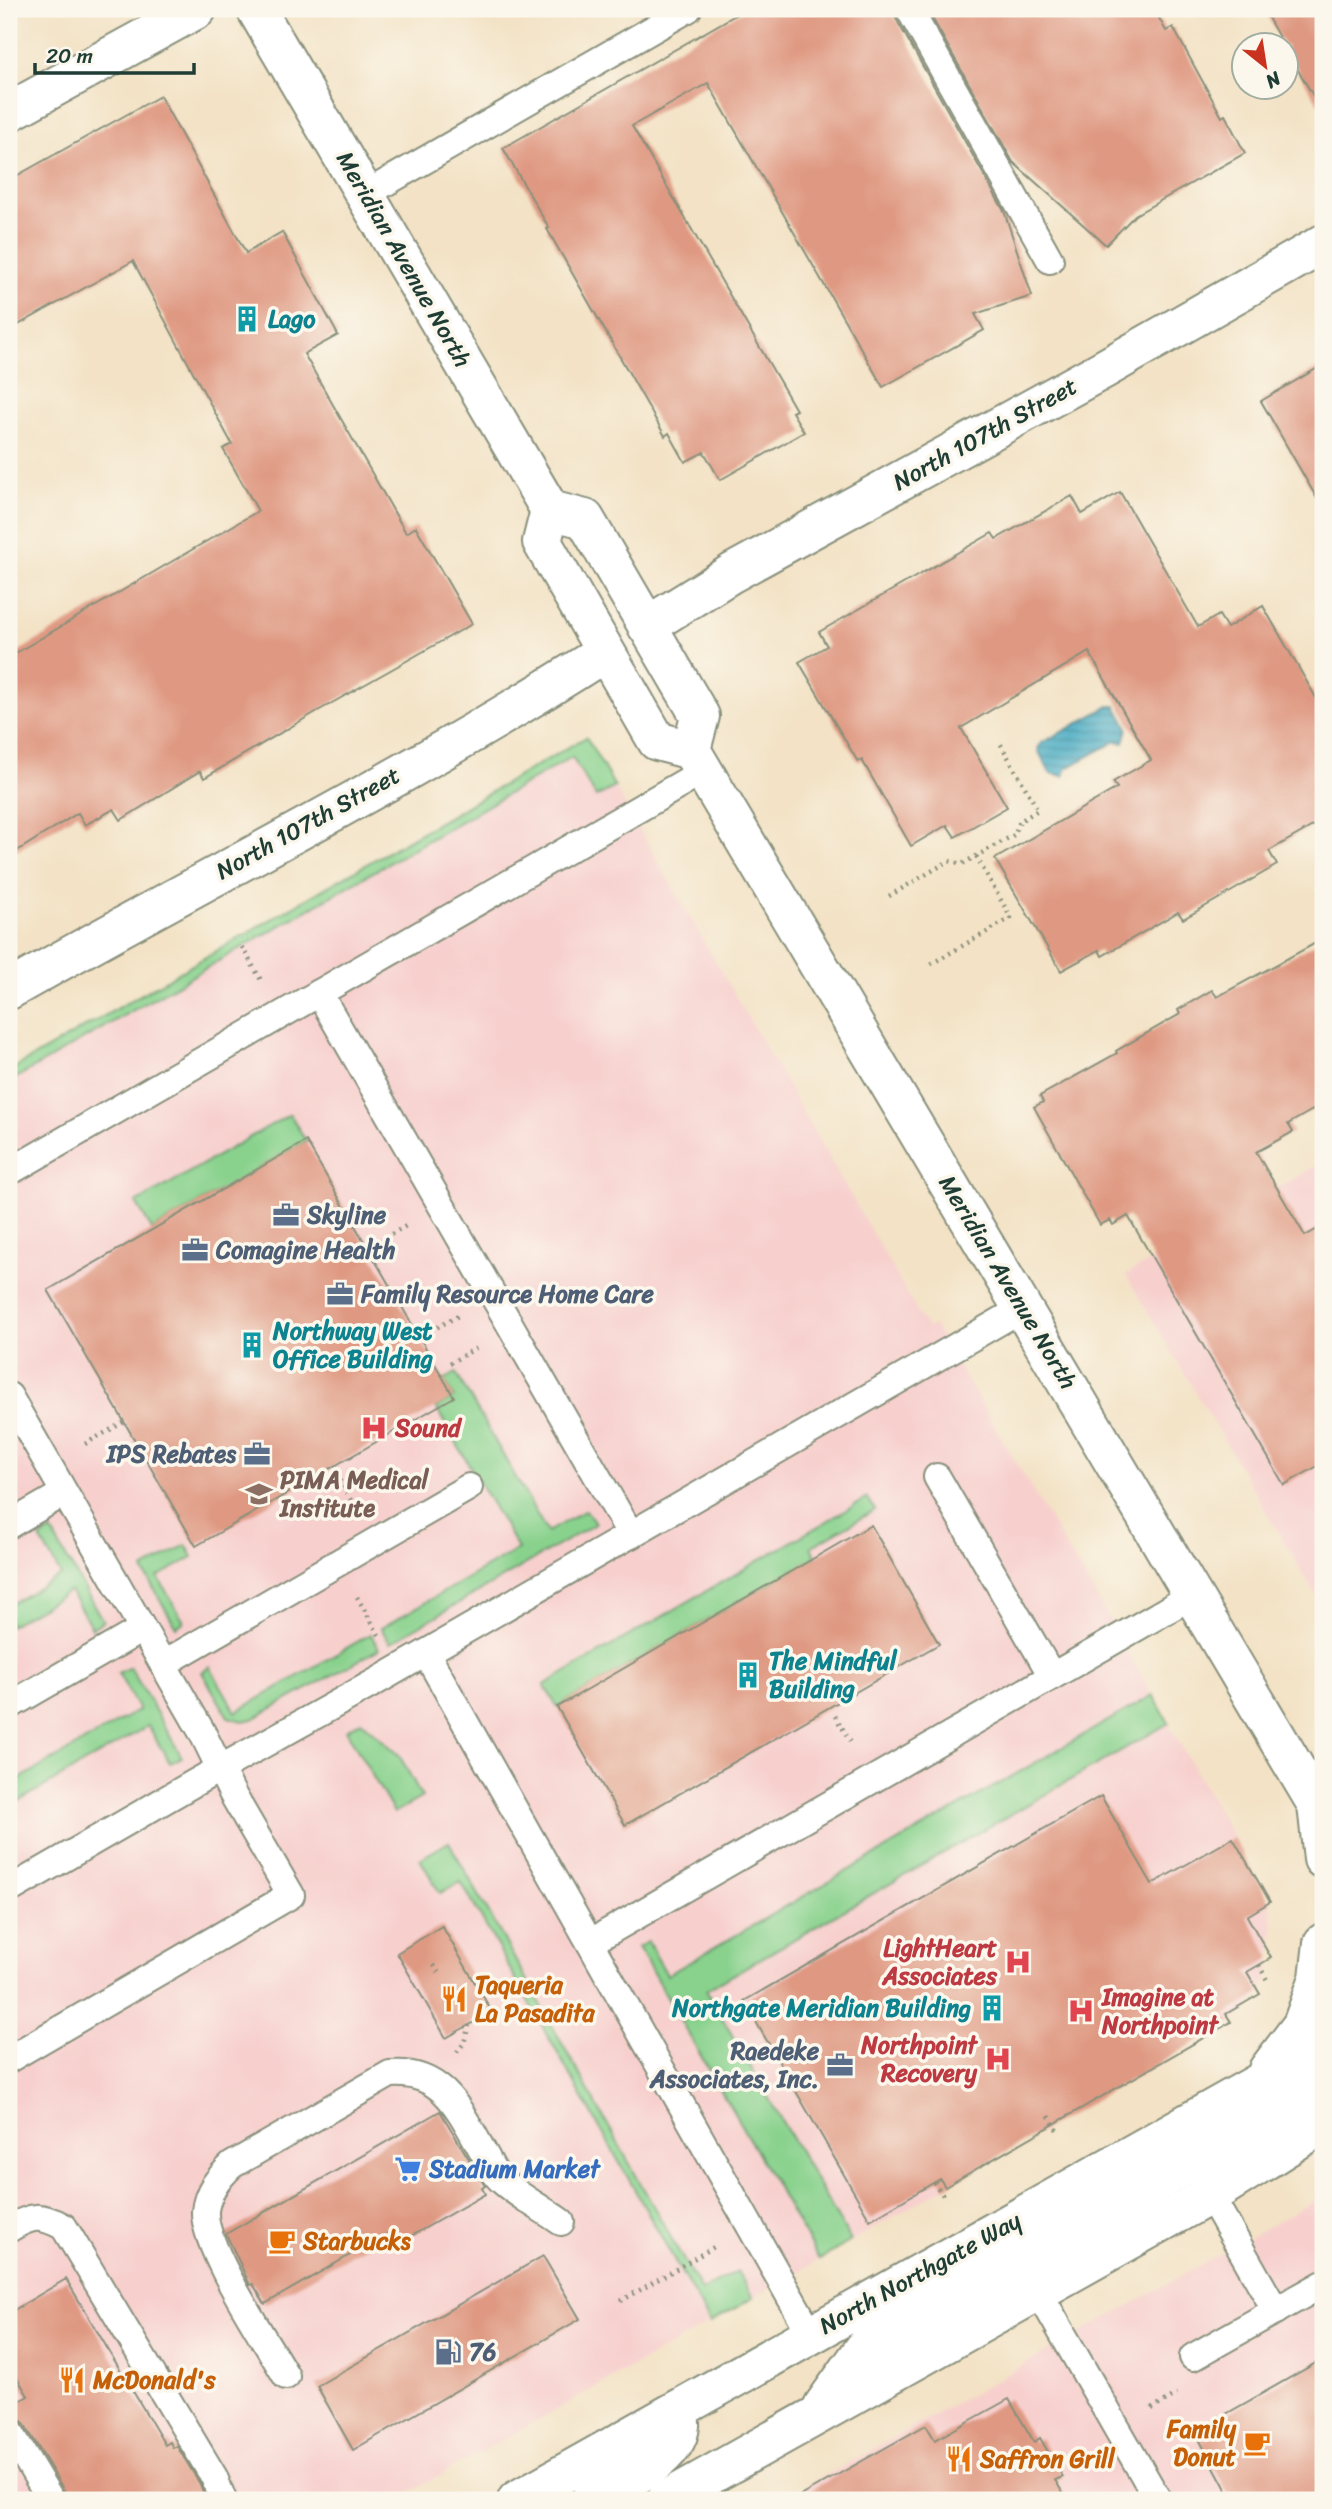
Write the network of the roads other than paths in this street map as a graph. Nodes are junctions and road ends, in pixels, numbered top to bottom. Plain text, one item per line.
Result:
1 (197, 9) edge
2 (256, 9) edge
3 (688, 9) edge
4 (909, 9) edge
5 (9, 112) edge
6 (366, 194) junction
7 (1323, 244) edge
8 (1050, 260) dead end
9 (550, 510) junction
10 (647, 626) junction
11 (606, 652) junction
12 (698, 760) junction
13 (9, 990) edge
14 (319, 993) junction
15 (9, 1172) edge
16 (1023, 1308) junction
17 (9, 1396) edge
18 (937, 1477) dead end
19 (469, 1487) dead end
20 (64, 1493) junction
21 (9, 1525) edge
22 (631, 1535) junction
23 (1192, 1595) junction
24 (142, 1629) junction
25 (426, 1653) junction
26 (163, 1664) junction
27 (1052, 1676) junction
28 (9, 1706) edge
29 (220, 1769) junction
30 (1320, 1810) edge
31 (1323, 1859) edge
32 (9, 1890) edge
33 (591, 1942) junction
34 (1323, 1943) edge
35 (1323, 2047) edge
36 (9, 2059) edge
37 (1261, 2080) junction
38 (1323, 2085) edge
39 (1323, 2124) edge
40 (1210, 2195) junction
41 (561, 2222) dead end
42 (9, 2229) edge
43 (1323, 2284) edge
44 (1038, 2291) junction
45 (1276, 2311) junction
46 (811, 2334) junction
47 (1193, 2357) dead end
48 (286, 2376) dead end
49 (678, 2410) junction
50 (815, 2417) junction
51 (9, 2430) edge
52 (682, 2496) edge
53 (51, 2500) edge
54 (223, 2500) edge
55 (517, 2500) edge
56 (590, 2500) edge
57 (1158, 2500) edge

1 - 5 street
2 - 6 street, Meridian Avenue North
3 - 6 lane
4 - 8 lane
6 - 9 street, Meridian Avenue North
7 - 10 street, North 107th Street
9 - 10 street
9 - 11 street
10 - 12 street
11 - 12 street
11 - 13 street, North 107th Street
12 - 14 lane
12 - 16 street, Meridian Avenue North
14 - 15 lane
14 - 22 lane
16 - 22 lane
16 - 23 street, Meridian Avenue North
17 - 20 lane
18 - 27 lane
19 - 26 lane
20 - 21 lane
20 - 24 lane
22 - 25 lane
23 - 27 lane
23 - 30 street, Meridian Avenue North
24 - 26 lane
24 - 28 lane
25 - 29 lane
25 - 33 lane
26 - 29 lane
27 - 33 lane
29 - 32 lane
29 - 36 lane
30 - 31 street
33 - 46 lane
34 - 37 street
35 - 37 street, North Northgate Way
37 - 46 street, North Northgate Way
38 - 50 street
39 - 40 street
40 - 44 street
40 - 45 lane
41 - 48 lane
42 - 54 lane
43 - 45 lane
44 - 50 street
44 - 57 lane
45 - 47 lane
46 - 49 street, North Northgate Way
49 - 55 street, North Northgate Way
49 - 56 street
50 - 52 street
51 - 53 lane

